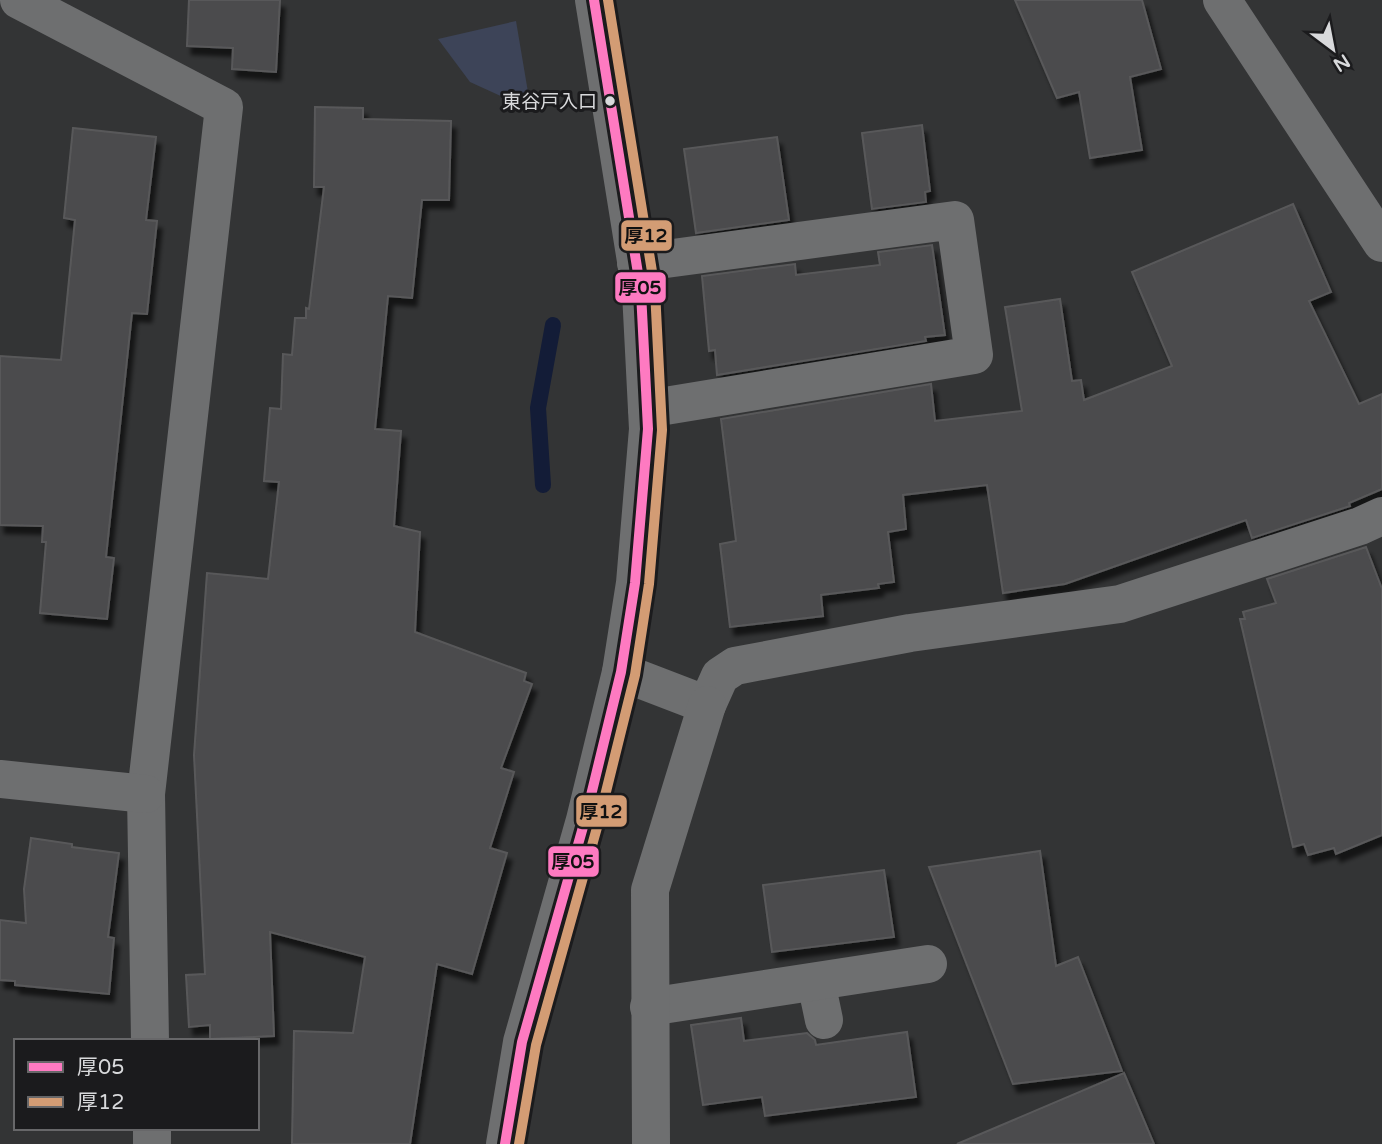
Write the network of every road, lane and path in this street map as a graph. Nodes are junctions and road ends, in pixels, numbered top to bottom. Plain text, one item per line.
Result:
1 (19, 0) edge
2 (594, 0) edge
3 (1222, 0) edge
4 (1382, 243) edge
5 (636, 263) junction
6 (647, 409) junction
7 (1382, 516) edge
8 (621, 672) junction
9 (707, 705) junction
10 (0, 779) edge
11 (146, 794) junction
12 (928, 964) dead end
13 (816, 982) junction
14 (649, 1007) junction
15 (824, 1020) dead end
16 (150, 1039) edge
17 (505, 1144) edge
18 (651, 1144) edge

1 - 11 street
2 - 5 street
3 - 4 street
5 - 6 street
5 - 6 street
6 - 8 street
7 - 9 street
8 - 9 street
8 - 17 street
9 - 14 street
10 - 11 street
11 - 16 street
12 - 13 street
13 - 14 street
13 - 15 street
14 - 18 street

